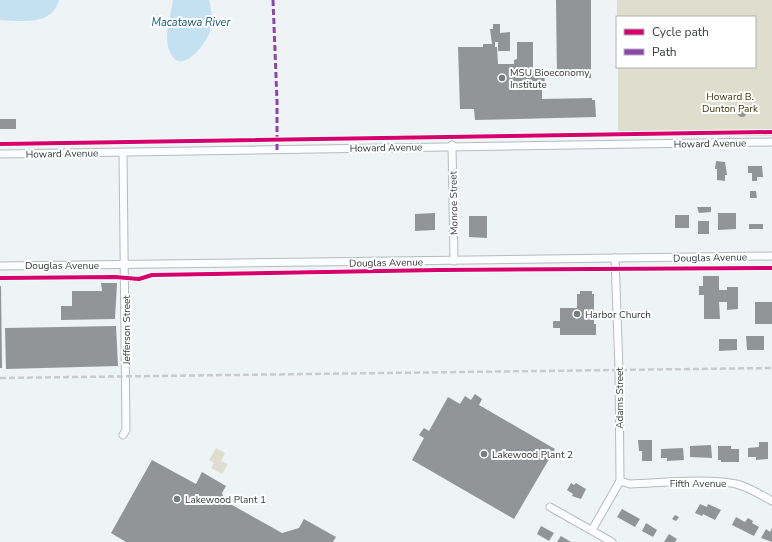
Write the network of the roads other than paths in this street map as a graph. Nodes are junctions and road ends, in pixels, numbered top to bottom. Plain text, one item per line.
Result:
1 (772, 142) edge
2 (452, 145) junction
3 (123, 152) junction
4 (0, 154) edge
5 (772, 256) edge
6 (615, 258) junction
7 (454, 261) junction
8 (125, 264) junction
9 (0, 266) edge
10 (124, 435) dead end
11 (620, 481) junction
12 (772, 501) edge
13 (550, 507) dead end
14 (592, 530) junction
15 (612, 542) edge

1 - 2 street, Howard Avenue
2 - 3 street, Howard Avenue
2 - 7 street, Monroe Street
3 - 4 street, Howard Avenue
3 - 8 street, Jefferson Street
5 - 6 street, Douglas Avenue
6 - 7 street, Douglas Avenue
6 - 11 street, Adams Street
7 - 8 street, Douglas Avenue
8 - 9 street, Douglas Avenue
8 - 10 street, Jefferson Street
11 - 12 street, Fifth Avenue
11 - 14 street
13 - 14 street
14 - 15 street

